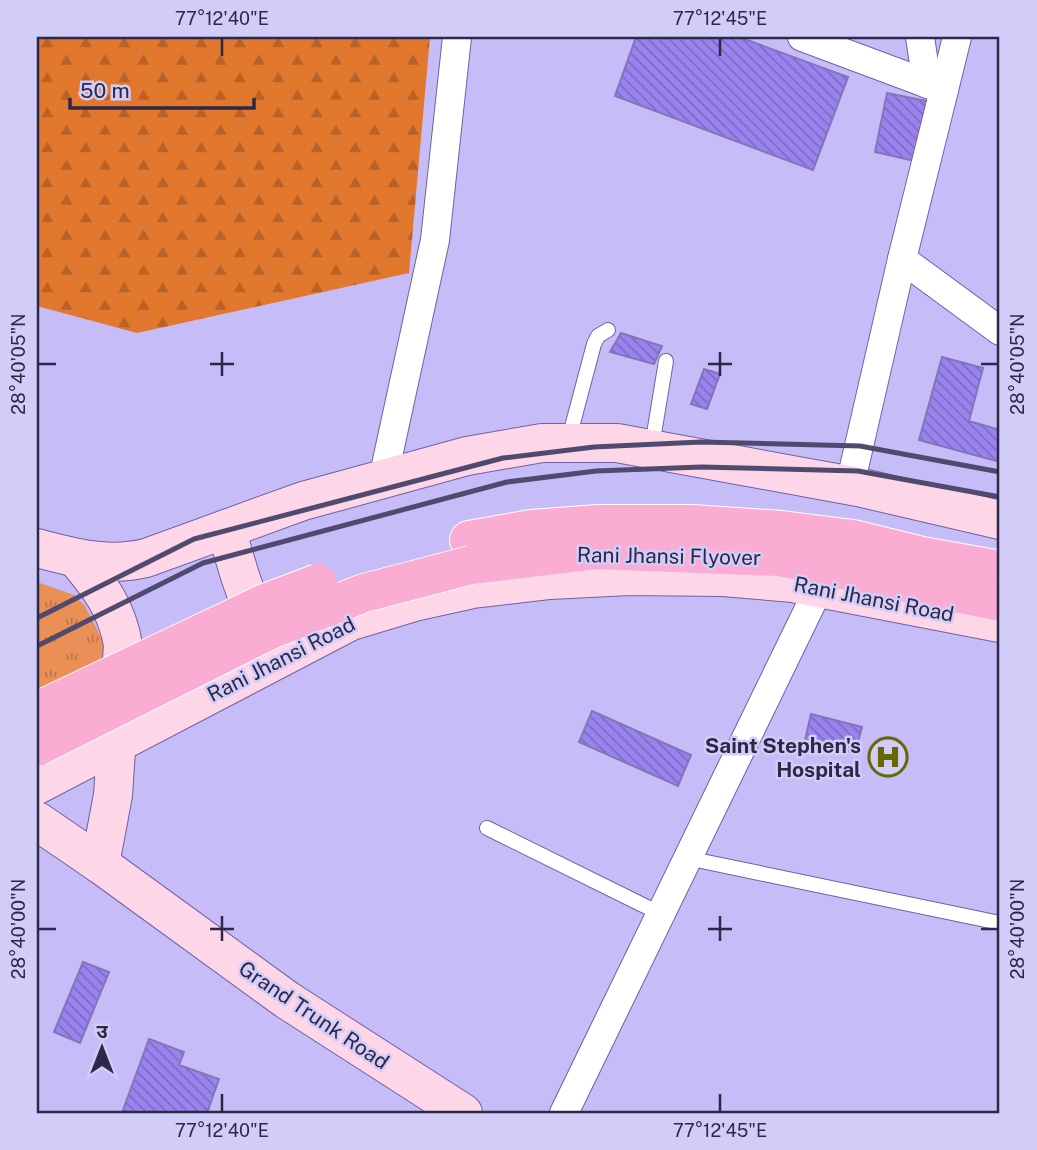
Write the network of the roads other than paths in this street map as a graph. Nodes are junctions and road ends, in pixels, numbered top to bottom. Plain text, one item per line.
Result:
1 (457, 37) edge
2 (802, 37) edge
3 (920, 37) edge
4 (957, 37) edge
5 (936, 87) junction
6 (902, 259) junction
7 (608, 330) dead end
8 (1000, 331) edge
9 (666, 361) dead end
10 (568, 443) junction
11 (651, 449) junction
12 (383, 479) junction
13 (850, 485) junction
14 (1000, 520) edge
15 (226, 529) junction
16 (37, 548) edge
17 (76, 558) junction
18 (1000, 570) edge
19 (819, 588) junction
20 (1000, 602) edge
21 (1000, 624) edge
22 (271, 663) junction
23 (37, 711) edge
24 (118, 743) junction
25 (37, 747) edge
26 (37, 785) edge
27 (487, 828) dead end
28 (39, 829) edge
29 (687, 858) junction
30 (100, 864) junction
31 (659, 913) junction
32 (1000, 923) edge
33 (463, 1113) edge
34 (564, 1113) edge

1 - 12 street
2 - 5 street
3 - 5 street
4 - 5 street
5 - 6 street
6 - 8 street
6 - 13 street
7 - 10 lane
9 - 11 lane
10 - 11 main road
10 - 12 main road
11 - 13 main road
12 - 15 main road
13 - 14 main road
15 - 17 main road
15 - 22 main road
16 - 17 main road
17 - 24 main road
18 - 23 main road, Rani Jhansi Flyover, bridge
19 - 21 main road, Rani Jhansi Road
19 - 22 main road, Rani Jhansi Road
19 - 29 street
20 - 25 main road, Rani Jhansi Flyover, bridge
22 - 24 main road, Rani Jhansi Road
24 - 26 main road, Rani Jhansi Road
24 - 30 main road
27 - 31 lane
28 - 30 main road, Grand Trunk Road
29 - 31 street
29 - 32 lane
30 - 33 main road, Grand Trunk Road
31 - 34 street

